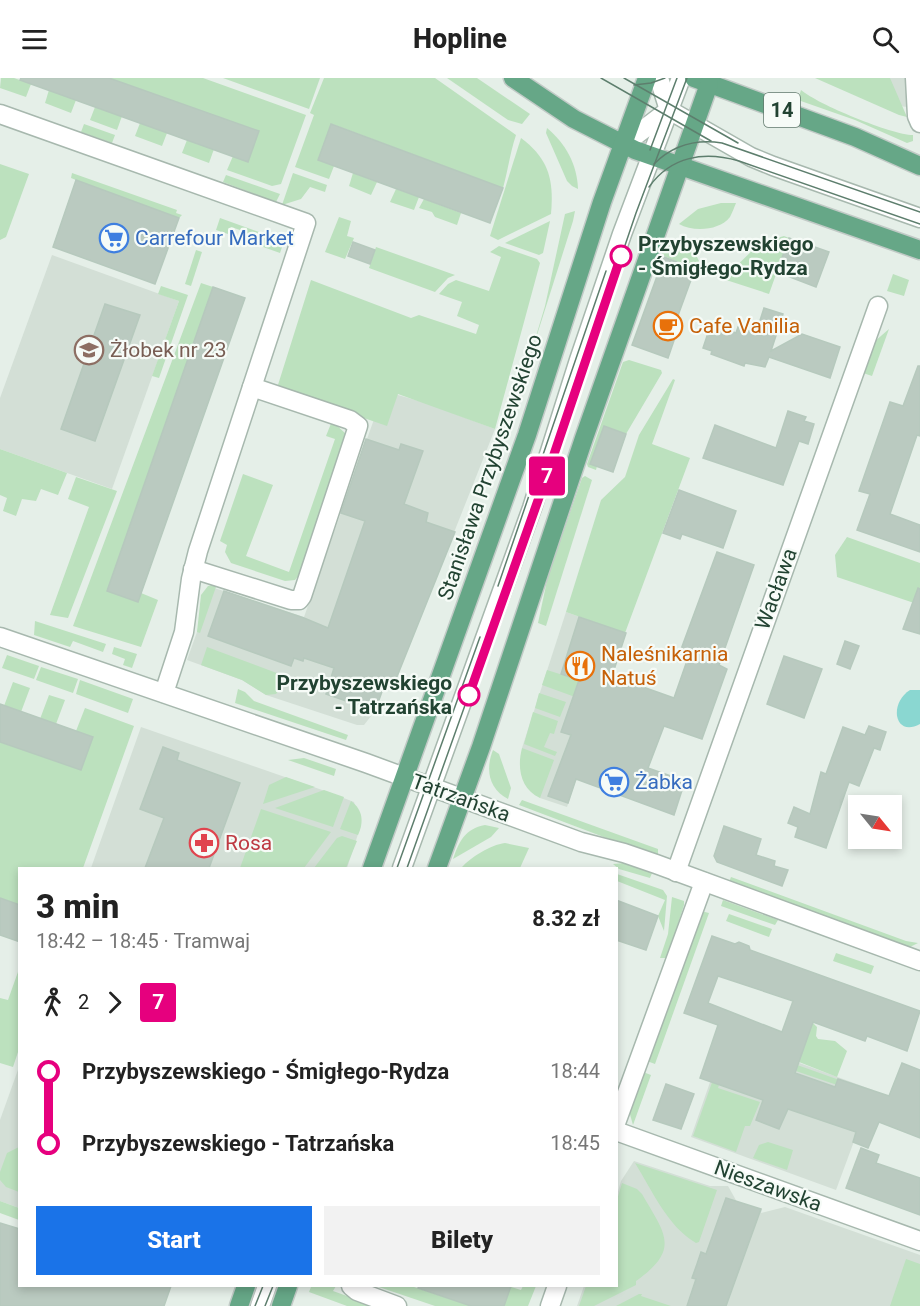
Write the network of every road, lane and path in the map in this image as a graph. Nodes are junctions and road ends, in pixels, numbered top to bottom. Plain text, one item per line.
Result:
1 (513, 78) edge
2 (646, 78) edge
3 (658, 78) edge
4 (681, 78) edge
5 (915, 78) edge
6 (705, 80) edge
7 (669, 110) junction
8 (0, 114) edge
9 (920, 123) edge
10 (695, 125) junction
11 (623, 145) junction
12 (651, 156) junction
13 (680, 166) junction
14 (920, 166) edge
15 (920, 218) edge
16 (920, 250) edge
17 (878, 306) dead end
18 (252, 387) junction
19 (193, 569) junction
20 (0, 637) edge
21 (164, 693) junction
22 (405, 777) junction
23 (431, 787) junction
24 (463, 799) junction
25 (372, 867) edge
26 (402, 867) edge
27 (437, 867) edge
28 (676, 872) junction
29 (704, 882) junction
30 (920, 961) edge
31 (618, 1118) edge
32 (618, 1132) edge
33 (920, 1241) edge
34 (246, 1287) edge
35 (267, 1287) edge
36 (288, 1287) edge
37 (352, 1287) edge
38 (557, 1287) edge
39 (239, 1306) edge
40 (260, 1306) edge
41 (281, 1306) edge
42 (397, 1306) edge
43 (550, 1306) edge

1 - 11 main road
2 - 11 main road, Stanisława Przybyszewskiego
3 - 7 street
4 - 7 street
5 - 9 street
6 - 10 main road
6 - 14 main road, 14
7 - 10 street
7 - 11 street
7 - 12 street
8 - 18 street
10 - 13 main road
10 - 15 street
11 - 12 main road
11 - 22 main road, Stanisława Przybyszewskiego
12 - 13 main road
12 - 23 street
13 - 16 main road
13 - 24 main road
17 - 28 street, Wacława
18 - 19 street
18 - 19 street
19 - 21 street
20 - 21 street, Tatrzańska
21 - 22 street, Tatrzańska
22 - 23 street, Tatrzańska
22 - 25 main road, Stanisława Przybyszewskiego
23 - 24 street, Tatrzańska
23 - 26 street
24 - 27 main road
24 - 28 street, Tatrzańska
28 - 29 street, Tatrzańska
29 - 30 street, Tatrzańska
29 - 31 street
32 - 33 street, Nieszawska
34 - 39 main road
35 - 40 street
36 - 41 main road
37 - 42 street
38 - 43 street

